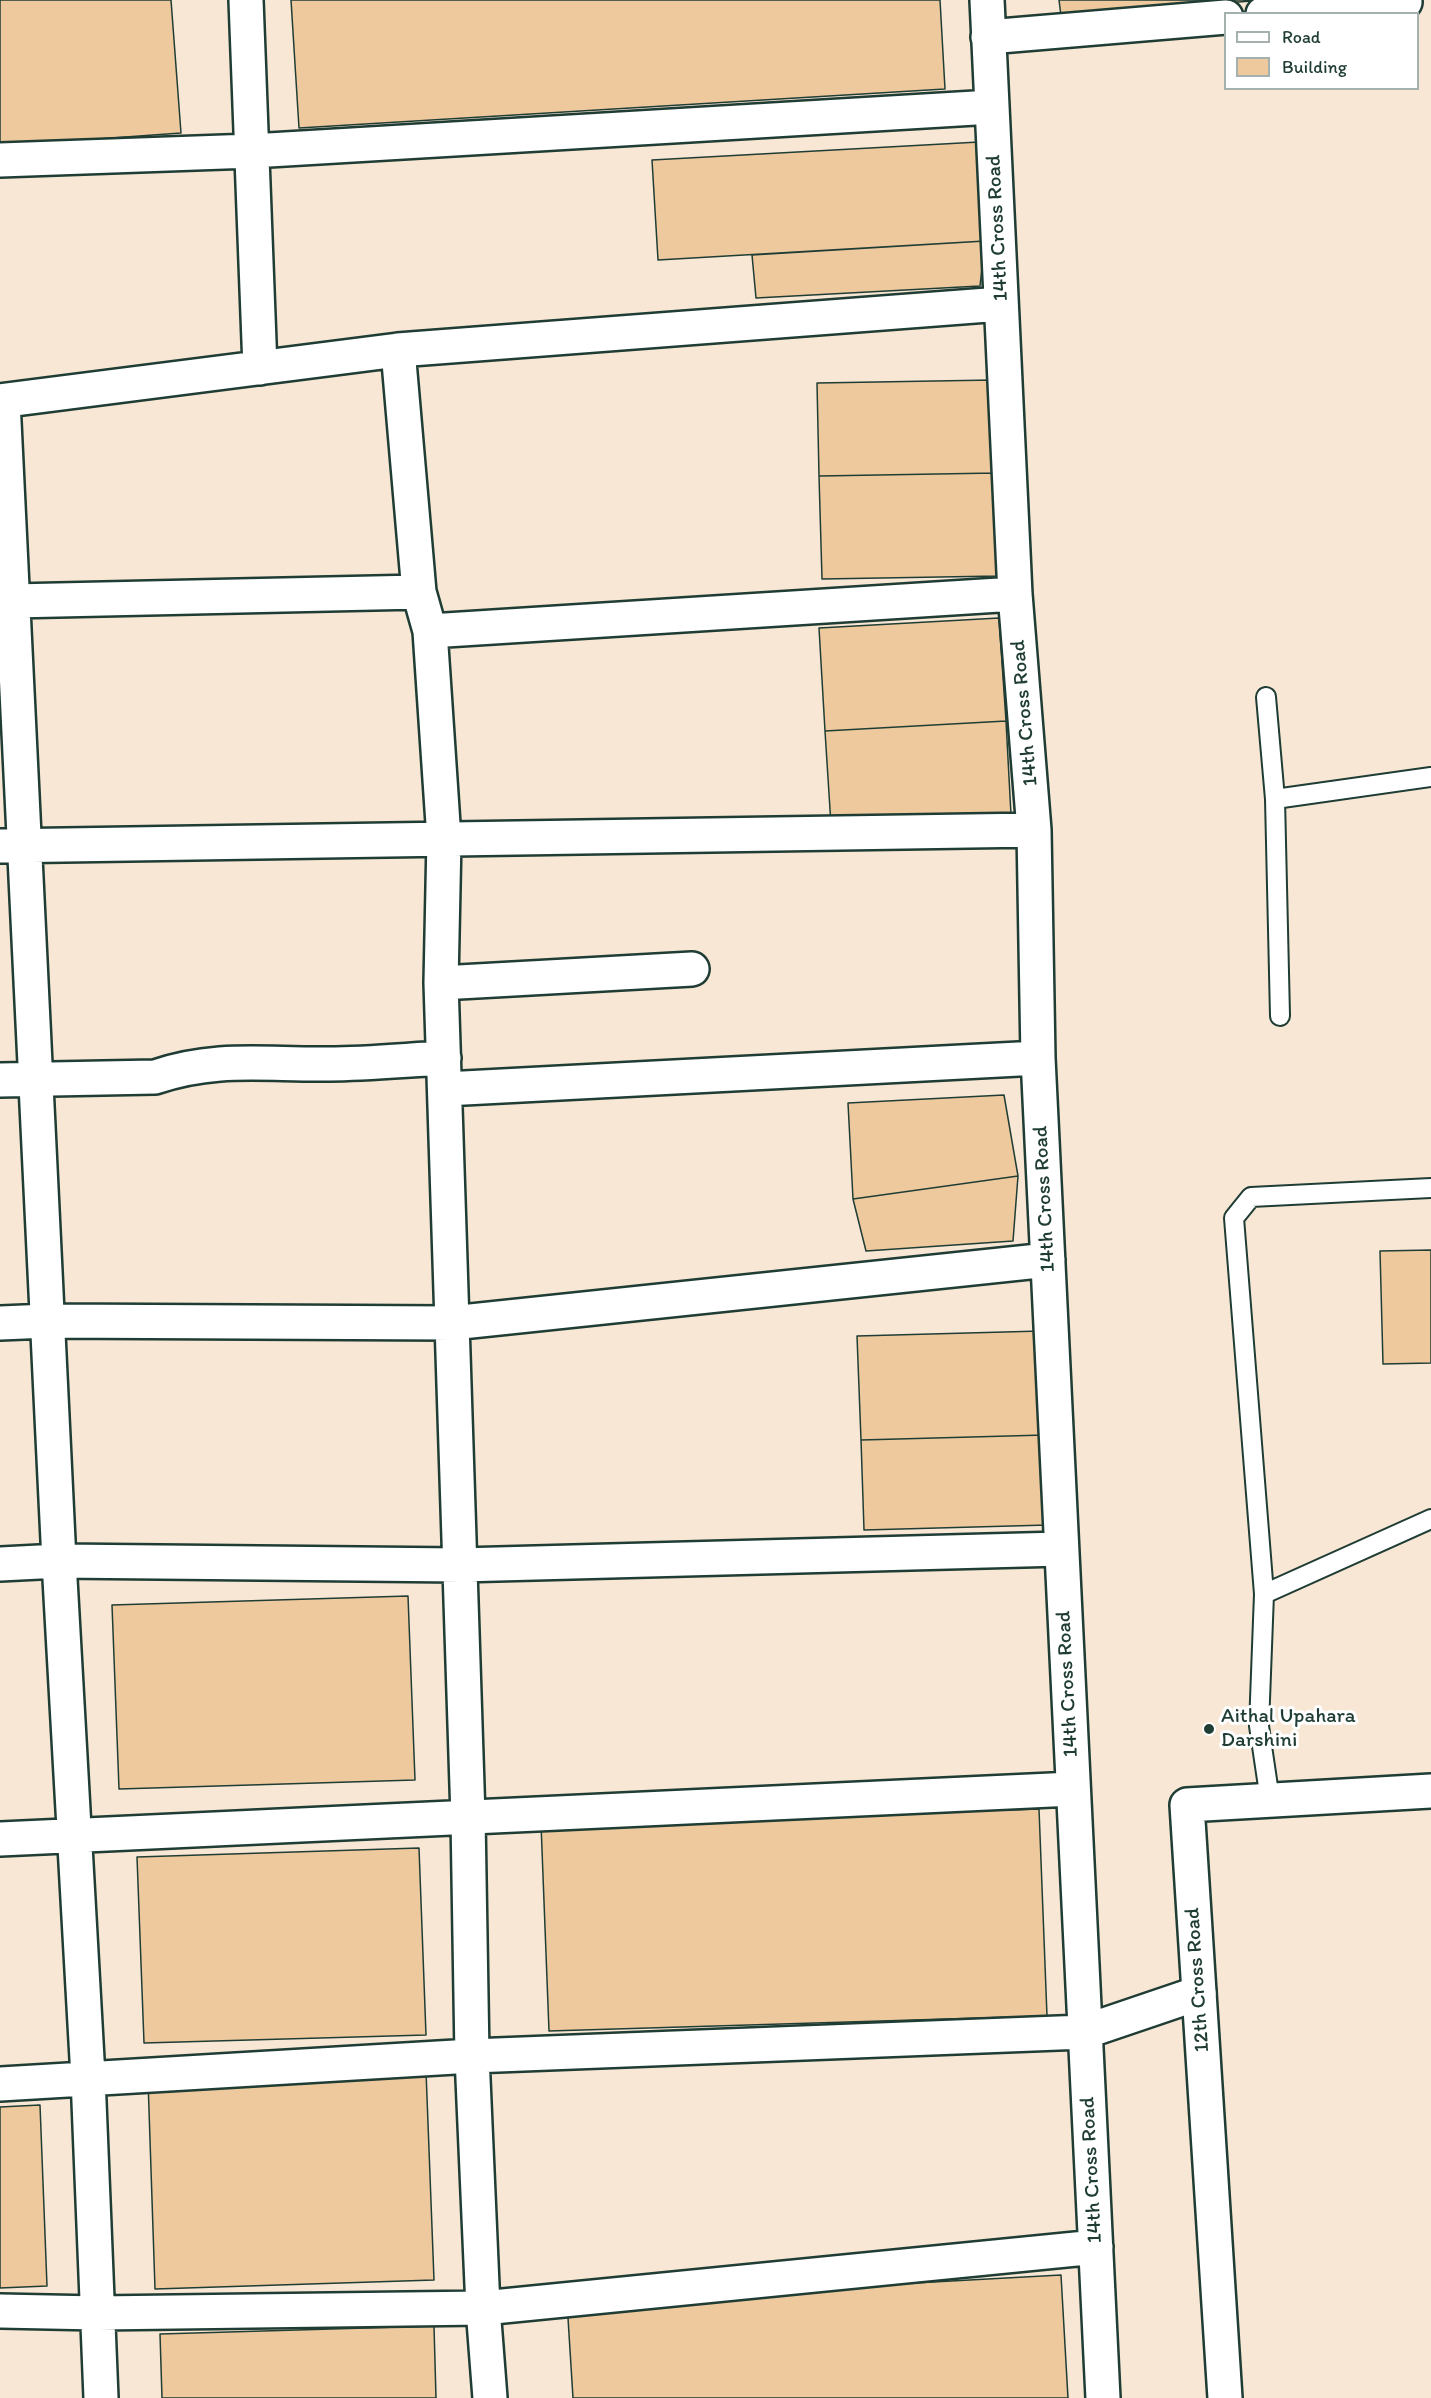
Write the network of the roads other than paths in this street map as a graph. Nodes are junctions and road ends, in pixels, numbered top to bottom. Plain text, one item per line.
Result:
1 (246, 0) edge
2 (987, 0) edge
3 (1405, 2) dead end
4 (1287, 12) edge
5 (1224, 17) edge
6 (988, 37) junction
7 (992, 107) junction
8 (252, 151) junction
9 (0, 160) edge
10 (1001, 304) junction
11 (398, 350) junction
12 (260, 368) junction
13 (2, 401) edge
14 (419, 592) junction
15 (1015, 594) junction
16 (13, 601) junction
17 (430, 632) junction
18 (7, 646) edge
19 (1266, 697) dead end
20 (1431, 777) edge
21 (1275, 799) junction
22 (1034, 830) junction
23 (444, 840) junction
24 (12, 846) edge
25 (692, 969) dead end
26 (441, 983) junction
27 (1280, 1016) dead end
28 (1038, 1058) junction
29 (444, 1073) junction
30 (36, 1077) junction
31 (0, 1080) edge
32 (1431, 1188) edge
33 (1048, 1260) junction
34 (48, 1321) junction
35 (0, 1323) edge
36 (452, 1323) junction
37 (1431, 1519) edge
38 (1061, 1549) junction
39 (59, 1561) junction
40 (0, 1564) edge
41 (460, 1566) junction
42 (1264, 1594) junction
43 (1073, 1789) junction
44 (1431, 1791) edge
45 (1270, 1800) junction
46 (468, 1817) junction
47 (75, 1836) junction
48 (0, 1839) edge
49 (1199, 1993) junction
50 (1084, 2032) junction
51 (472, 2056) junction
52 (88, 2078) junction
53 (0, 2084) edge
54 (1096, 2247) junction
55 (483, 2308) junction
56 (0, 2311) edge
57 (98, 2313) junction
58 (101, 2398) edge
59 (490, 2398) edge
60 (1103, 2398) edge
61 (1225, 2398) edge

1 - 8 street
2 - 6 street, 14th Cross Road
3 - 4 street
5 - 6 street
6 - 7 street, 14th Cross Road
7 - 8 street
7 - 10 street, 14th Cross Road
8 - 9 street
8 - 12 street
10 - 11 street
10 - 15 street, 14th Cross Road
11 - 12 street
11 - 14 street
12 - 13 street
13 - 16 street
14 - 16 street
14 - 17 street
15 - 17 street
15 - 22 street, 14th Cross Road
16 - 18 street
17 - 23 street
18 - 24 street
19 - 21 lane
20 - 21 lane
21 - 27 lane
22 - 23 street
22 - 28 street, 14th Cross Road
23 - 24 street
23 - 26 street
24 - 30 street
25 - 26 street
26 - 29 street
28 - 29 street
28 - 33 street, 14th Cross Road
29 - 30 street
29 - 36 street
30 - 31 street
30 - 34 street
32 - 42 lane
33 - 36 street
33 - 38 street, 14th Cross Road
34 - 35 street
34 - 36 street
34 - 39 street
36 - 41 street
37 - 42 lane
38 - 41 street
38 - 43 street, 14th Cross Road
39 - 40 street
39 - 41 street
39 - 47 street
41 - 46 street
42 - 45 lane
43 - 46 street
43 - 50 street, 14th Cross Road
44 - 45 street, 12th Cross Road
45 - 49 street, 12th Cross Road
46 - 47 street
46 - 51 street
47 - 48 street
47 - 52 street
49 - 50 street
49 - 61 street, 12th Cross Road
50 - 51 street
50 - 54 street, 14th Cross Road
51 - 52 street
51 - 55 street
52 - 53 street
52 - 57 street
54 - 55 street
54 - 60 street, 14th Cross Road
55 - 57 street
55 - 59 street
56 - 57 street
57 - 58 street

